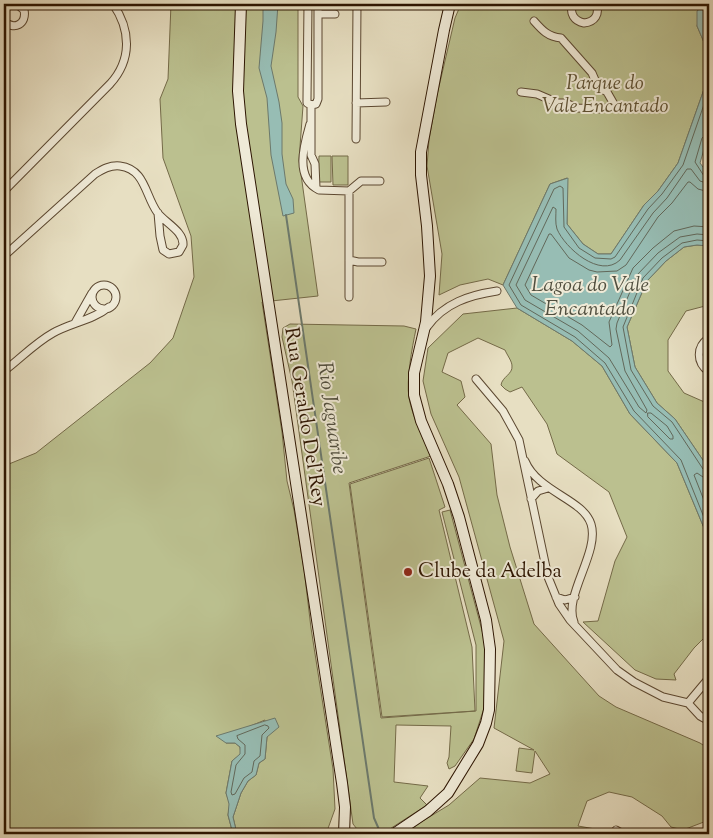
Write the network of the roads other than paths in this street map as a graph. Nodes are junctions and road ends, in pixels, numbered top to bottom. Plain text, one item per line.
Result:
1 (11, 4) edge
2 (17, 4) edge
3 (112, 4) edge
4 (120, 4) edge
5 (241, 4) edge
6 (308, 4) edge
7 (318, 4) edge
8 (334, 4) edge
9 (356, 4) edge
10 (450, 4) edge
11 (572, 4) edge
12 (596, 4) edge
13 (4, 8) edge
14 (119, 13) junction
15 (318, 14) junction
16 (335, 14) dead end
17 (534, 22) dead end
18 (5, 26) edge
19 (307, 60) junction
20 (318, 61) junction
21 (521, 92) dead end
22 (386, 102) dead end
23 (356, 103) junction
24 (311, 105) junction
25 (310, 124) junction
26 (356, 140) dead end
27 (303, 158) junction
28 (312, 158) junction
29 (380, 181) dead end
30 (316, 188) junction
31 (335, 191) junction
32 (350, 191) junction
33 (4, 192) edge
34 (349, 204) junction
35 (158, 213) junction
36 (173, 228) junction
37 (160, 236) junction
38 (4, 256) edge
39 (349, 260) junction
40 (382, 262) dead end
41 (497, 291) dead end
42 (93, 293) junction
43 (349, 297) dead end
44 (110, 307) junction
45 (75, 323) junction
46 (424, 331) junction
47 (709, 338) edge
48 (4, 371) edge
49 (709, 372) edge
50 (476, 379) dead end
51 (521, 451) junction
52 (548, 488) junction
53 (531, 499) junction
54 (556, 597) junction
55 (574, 597) junction
56 (576, 627) junction
57 (709, 678) edge
58 (688, 703) junction
59 (709, 721) edge
60 (616, 830) dead end
61 (345, 833) edge
62 (394, 834) edge
63 (623, 834) edge

1 - 13 street
2 - 18 street
3 - 14 street
4 - 14 street
5 - 61 main road, Rua Geraldo Del'Rey
6 - 19 street
7 - 8 street
7 - 15 street
9 - 23 street
10 - 46 main road
11 - 12 street
14 - 33 street
15 - 16 street
15 - 20 street
17 - 21 street
19 - 20 street
19 - 24 street
20 - 24 street
22 - 23 street
23 - 26 street
24 - 25 street
25 - 27 street
25 - 28 street
27 - 28 street
27 - 30 street
28 - 30 street
29 - 32 street
30 - 31 street
31 - 32 street
31 - 34 street
32 - 34 street
34 - 39 street
35 - 36 street
35 - 37 street
35 - 38 street
36 - 37 street
36 - 37 street
39 - 40 street
39 - 43 street
41 - 46 street
42 - 44 street
42 - 44 street
42 - 45 street
44 - 45 street
45 - 48 street
46 - 62 main road
47 - 49 street
50 - 51 street
51 - 52 street
51 - 53 street
52 - 53 street
52 - 55 street
53 - 54 street
54 - 55 street
54 - 56 street
55 - 56 street
56 - 58 street
57 - 58 street
58 - 59 street
60 - 63 street

